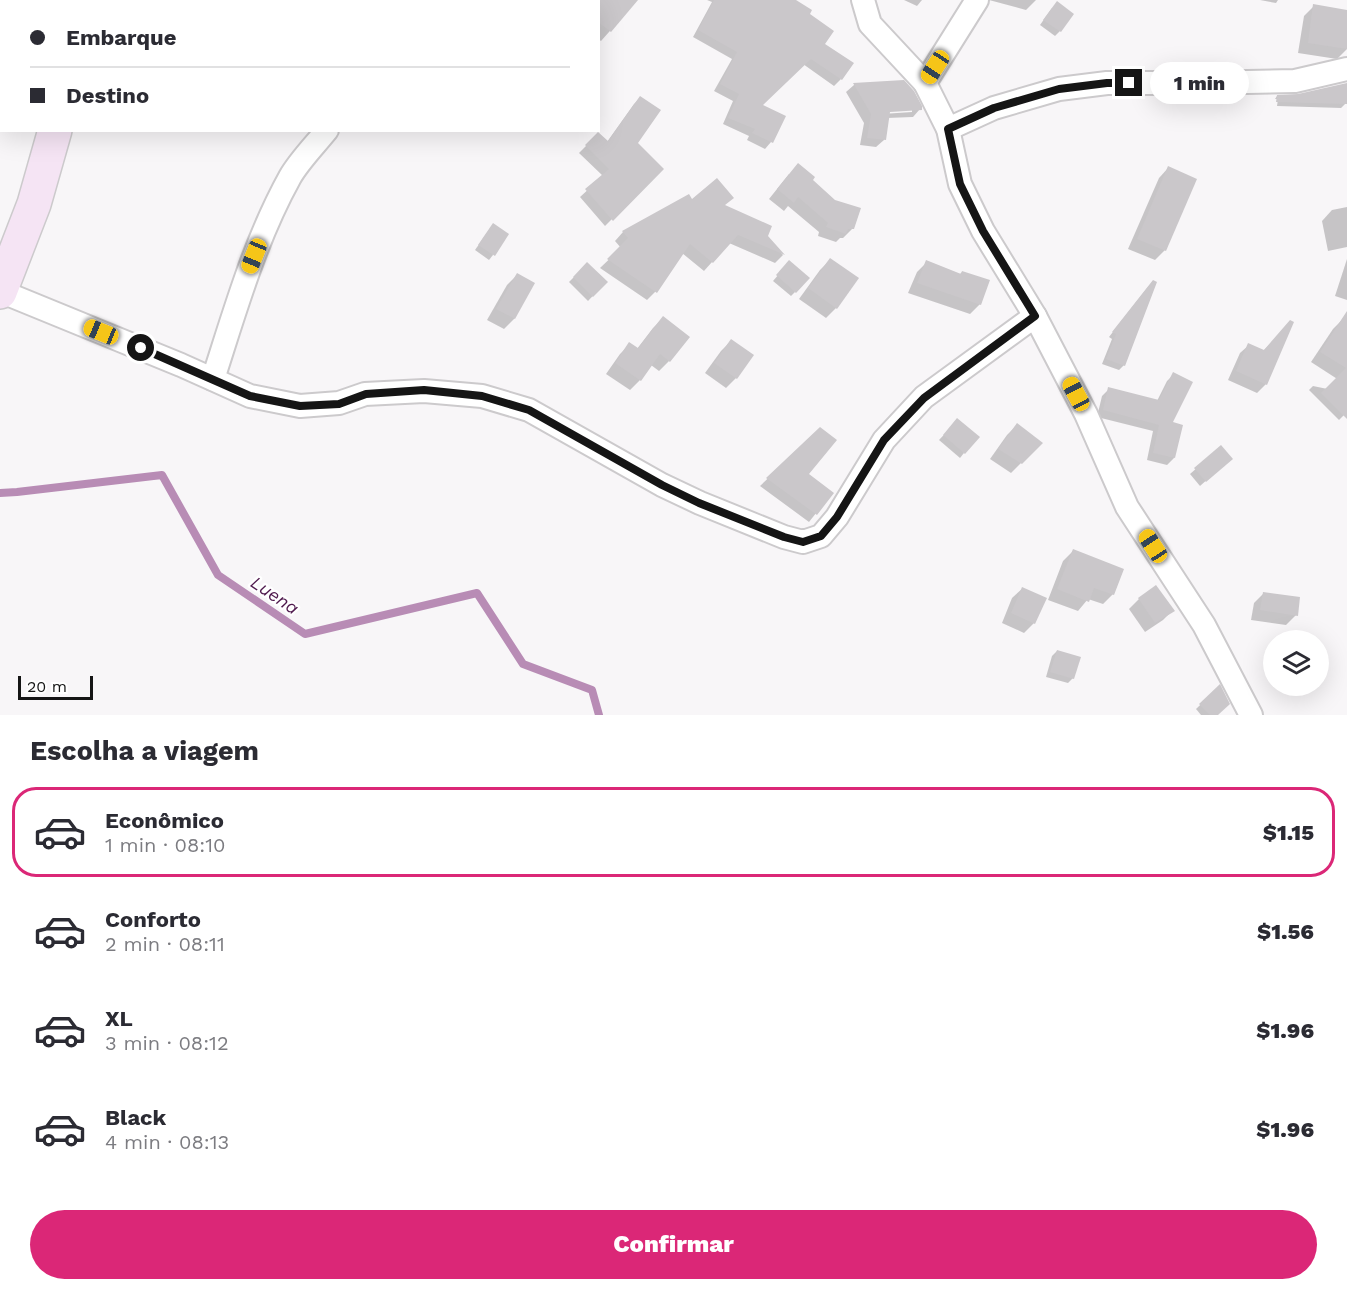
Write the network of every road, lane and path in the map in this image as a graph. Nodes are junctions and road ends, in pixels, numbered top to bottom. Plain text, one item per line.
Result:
1 (863, 0) edge
2 (968, 6) edge
3 (1347, 69) edge
4 (924, 83) junction
5 (948, 129) junction
6 (54, 132) edge
7 (325, 132) edge
8 (0, 292) edge
9 (1035, 316) junction
10 (213, 379) junction
11 (1251, 715) edge

1 - 4 street
2 - 4 street
3 - 5 street
4 - 5 street
5 - 9 street
6 - 8 main road
7 - 10 street
8 - 10 street
9 - 10 street
9 - 11 street

